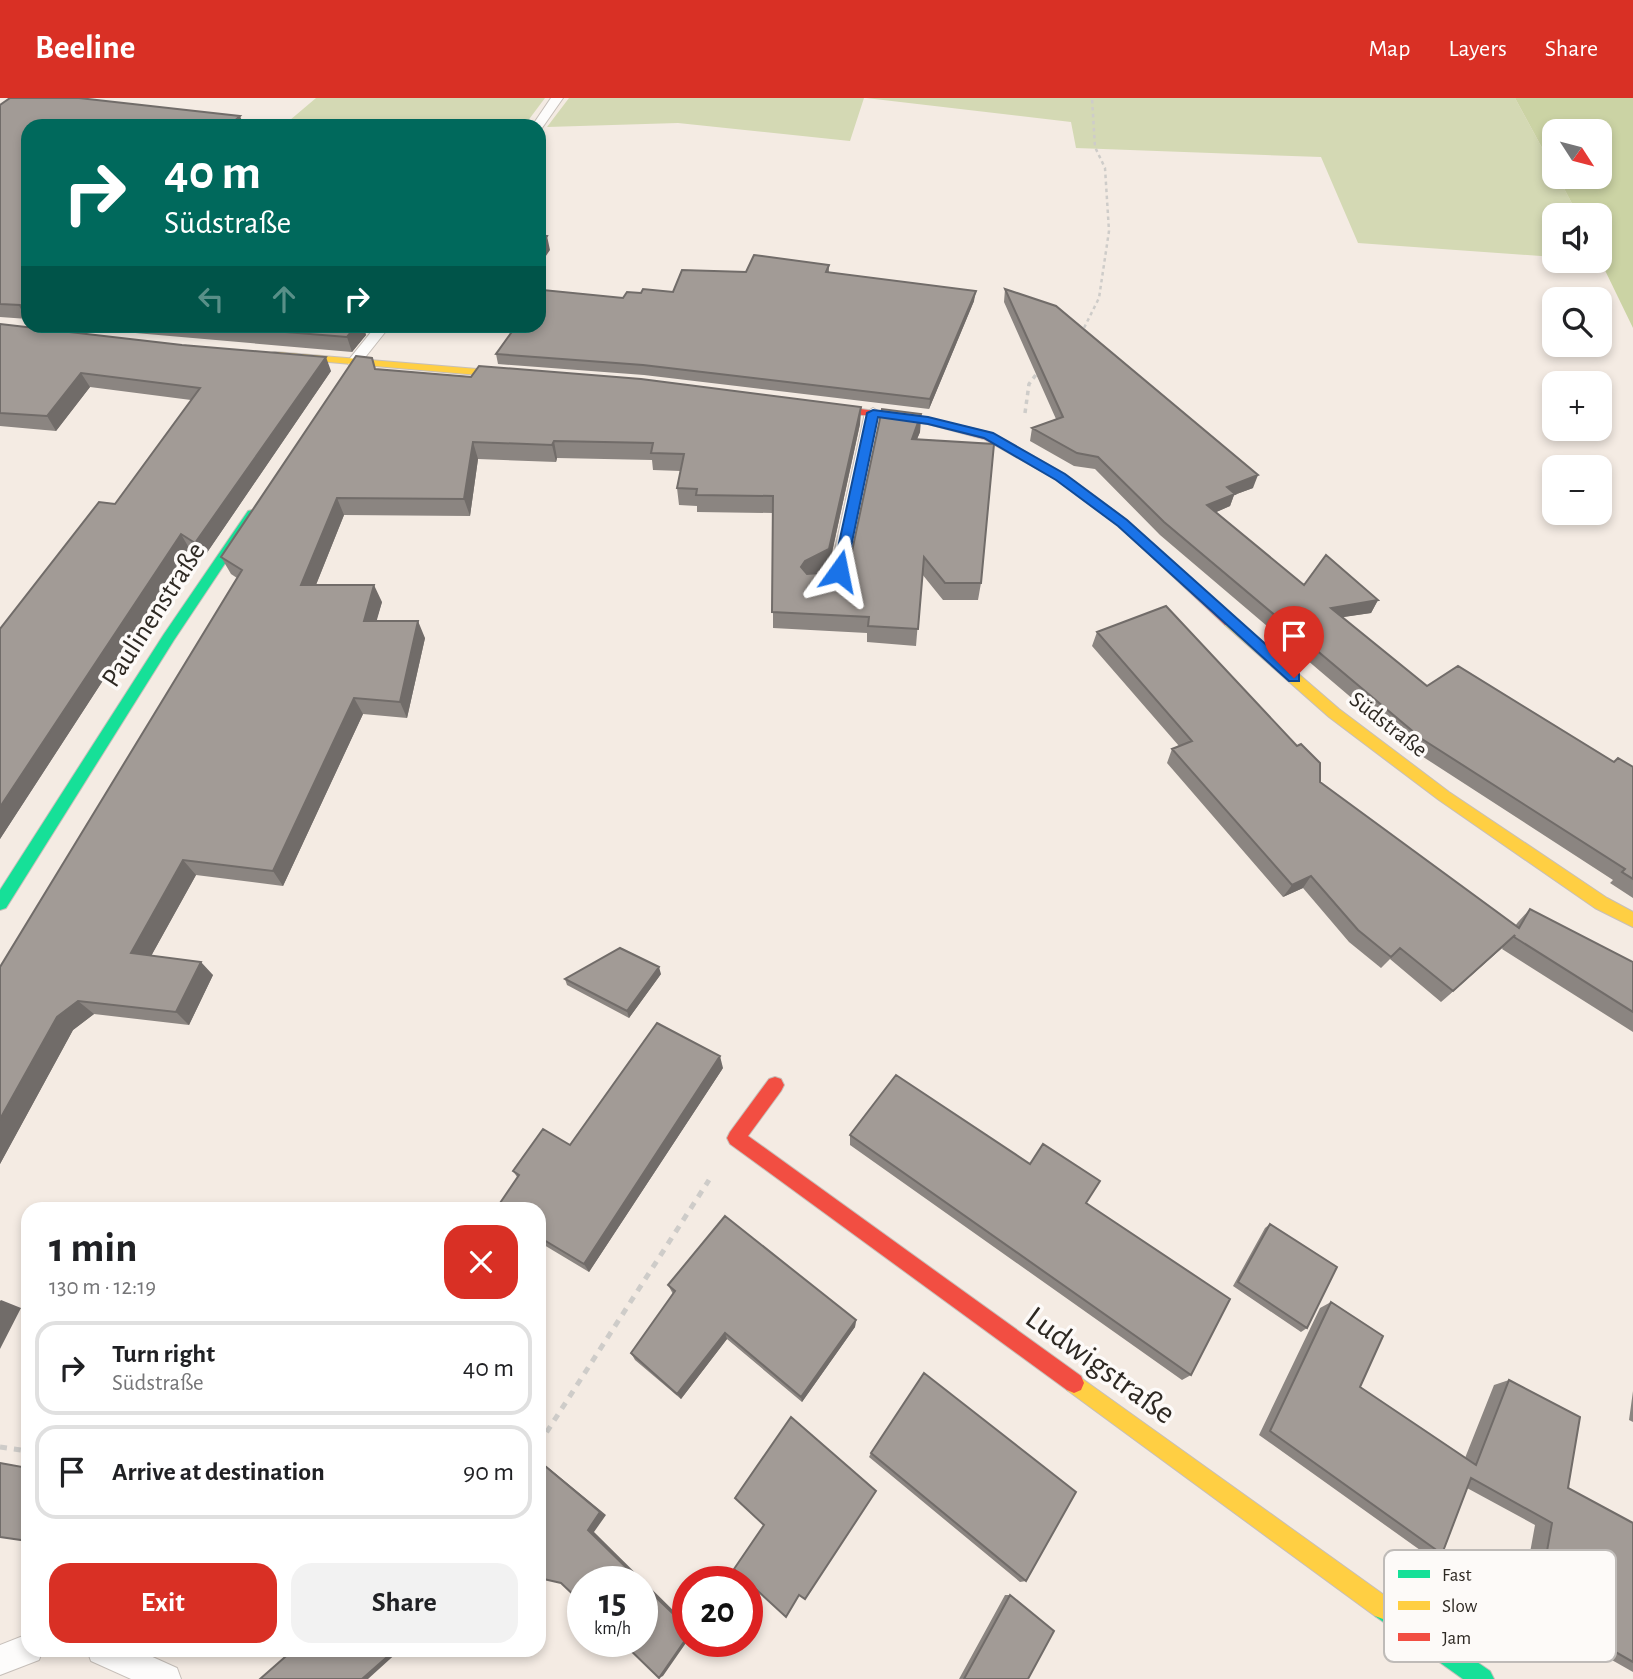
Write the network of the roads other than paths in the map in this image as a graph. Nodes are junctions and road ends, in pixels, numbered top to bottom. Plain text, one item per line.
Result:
1 (557, 98) edge
2 (543, 119) edge
3 (377, 333) edge
4 (258, 354) edge
5 (350, 367) junction
6 (547, 378) edge
7 (788, 402) edge
8 (873, 413) junction
9 (262, 499) edge
10 (813, 584) edge
11 (0, 903) edge
12 (1633, 920) edge
13 (775, 1085) dead end
14 (1384, 1608) edge
15 (21, 1652) edge
16 (117, 1657) edge
17 (0, 1660) edge
18 (1459, 1662) edge
19 (166, 1679) edge
20 (1482, 1679) edge

1 - 2 lane
3 - 5 lane
4 - 5 street
5 - 6 street
7 - 8 street, Südstraße
8 - 10 lane
8 - 12 street, Südstraße
9 - 11 street, Paulinenstraße
13 - 14 street, Ludwigstraße
15 - 17 lane
16 - 19 lane
18 - 20 street, Ludwigstraße

